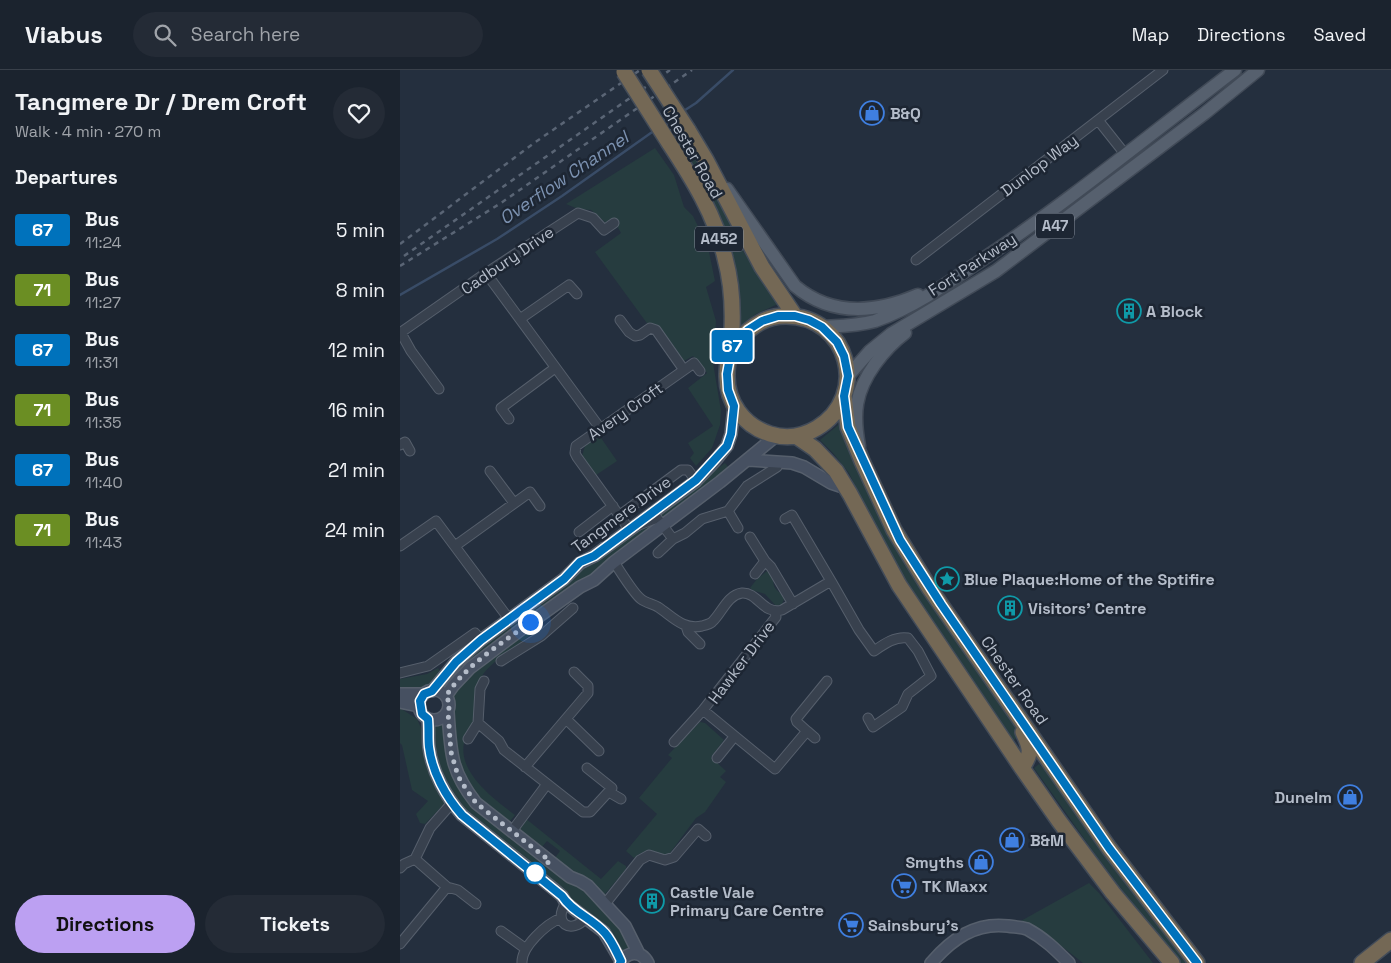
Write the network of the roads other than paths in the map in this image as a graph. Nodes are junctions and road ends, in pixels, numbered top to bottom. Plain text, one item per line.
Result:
1 (649, 70) edge
2 (1163, 70) edge
3 (1235, 70) edge
4 (1258, 70) edge
5 (623, 71) edge
6 (1098, 120) junction
7 (1125, 154) junction
8 (706, 160) junction
9 (614, 223) dead end
10 (916, 260) dead end
11 (486, 273) junction
12 (955, 278) junction
13 (985, 278) junction
14 (576, 294) dead end
15 (795, 316) junction
16 (520, 319) junction
17 (620, 320) dead end
18 (822, 327) junction
19 (400, 333) edge
20 (732, 346) junction
21 (554, 368) junction
22 (684, 370) junction
23 (700, 371) dead end
24 (848, 376) junction
25 (439, 389) dead end
26 (844, 396) junction
27 (734, 406) junction
28 (509, 419) dead end
29 (600, 428) junction
30 (776, 436) junction
31 (796, 436) junction
32 (400, 445) edge
33 (410, 451) dead end
34 (749, 460) junction
35 (862, 461) junction
36 (777, 467) dead end
37 (490, 471) dead end
38 (696, 480) junction
39 (846, 488) junction
40 (514, 503) junction
41 (540, 506) dead end
42 (613, 506) junction
43 (728, 511) junction
44 (620, 514) junction
45 (785, 519) dead end
46 (664, 525) junction
47 (738, 528) dead end
48 (629, 529) junction
49 (579, 532) dead end
50 (750, 537) dead end
51 (673, 539) junction
52 (400, 546) edge
53 (455, 546) junction
54 (658, 553) dead end
55 (765, 561) junction
56 (614, 562) junction
57 (755, 574) dead end
58 (831, 581) junction
59 (791, 605) junction
60 (573, 608) dead end
61 (775, 612) junction
62 (509, 619) junction
63 (530, 622) junction
64 (686, 626) junction
65 (542, 636) junction
66 (481, 640) junction
67 (700, 644) dead end
68 (501, 661) dead end
69 (574, 672) dead end
70 (400, 673) edge
71 (992, 680) junction
72 (827, 681) dead end
73 (484, 682) dead end
74 (428, 692) junction
75 (400, 694) edge
76 (446, 696) junction
77 (400, 702) edge
78 (419, 706) junction
79 (703, 710) junction
80 (448, 712) junction
81 (868, 718) dead end
82 (428, 719) junction
83 (566, 719) junction
84 (478, 724) junction
85 (807, 731) junction
86 (734, 737) junction
87 (815, 738) dead end
88 (468, 739) dead end
89 (674, 742) dead end
90 (599, 751) dead end
91 (717, 758) dead end
92 (525, 768) junction
93 (587, 768) dead end
94 (1022, 768) junction
95 (547, 784) junction
96 (609, 792) junction
97 (621, 799) dead end
98 (452, 803) junction
99 (512, 831) junction
100 (706, 836) dead end
101 (415, 859) junction
102 (400, 868) edge
103 (448, 887) junction
104 (566, 903) junction
105 (476, 904) dead end
106 (605, 904) junction
107 (561, 918) junction
108 (586, 918) junction
109 (501, 931) dead end
110 (1391, 940) edge
111 (400, 944) edge
112 (526, 949) junction
113 (639, 954) junction
114 (621, 962) edge
115 (522, 963) edge
116 (648, 963) edge
117 (931, 963) edge
118 (1069, 963) edge
119 (1172, 963) edge
120 (1197, 963) edge
121 (1362, 963) edge

1 - 8 highway, Chester Road / A452, bridge
2 - 6 street, Dunlop Way
3 - 7 main road, Fort Parkway / A47
4 - 13 main road, Fort Parkway / A47
5 - 20 highway, Chester Road / A452, bridge
6 - 7 street
6 - 10 street, Dunlop Way
7 - 12 main road, Fort Parkway / A47
8 - 12 main road
8 - 15 highway, Chester Road / A452
9 - 11 street, Cadbury Drive
11 - 16 street
11 - 19 street, Cadbury Drive
12 - 18 main road, Fort Parkway / A47
13 - 24 main road, Fort Parkway / A47
13 - 35 main road
14 - 16 street
15 - 18 highway
15 - 20 highway
16 - 21 street
17 - 22 street
18 - 24 highway
19 - 25 street
20 - 27 highway
21 - 28 street
21 - 29 street
22 - 23 street
22 - 29 street, Avery Croft
24 - 26 highway
26 - 31 highway
26 - 35 highway, Chester Road
27 - 30 highway
27 - 38 street, Tangmere Drive
29 - 42 street, Avery Croft
30 - 31 highway
30 - 34 street, Tangmere Drive
31 - 39 highway
32 - 33 street
34 - 39 street
34 - 46 street, Tangmere Drive
35 - 71 highway, Chester Road
36 - 43 street
37 - 40 street
38 - 44 street
38 - 48 street, Tangmere Drive
39 - 94 highway
40 - 41 street
40 - 53 street
42 - 44 street, Avery Croft
42 - 49 street
43 - 47 street
43 - 51 street
44 - 48 street, Avery Croft
45 - 58 street
46 - 48 street
46 - 51 street
46 - 56 street, Tangmere Drive
48 - 62 street, Tangmere Drive
50 - 55 street
51 - 54 street
52 - 53 street
53 - 62 street
55 - 57 street
55 - 59 street
56 - 63 street, Tangmere Drive
56 - 64 street
58 - 59 street, Hawker Drive
58 - 81 street
59 - 61 street, Hawker Drive
60 - 65 street
61 - 64 street, Hawker Drive
61 - 79 street, Hawker Drive
62 - 66 street, Tangmere Drive
63 - 65 street
63 - 76 street, Tangmere Drive
64 - 67 street
65 - 68 street
66 - 70 street
66 - 74 street, Tangmere Drive
69 - 83 street
71 - 94 highway
71 - 120 highway, Chester Road
72 - 85 street
73 - 84 street
74 - 75 street
74 - 76 street
74 - 78 street
76 - 80 street
77 - 78 street
78 - 82 street
79 - 86 street, Hawker Drive
79 - 89 street, Hawker Drive
80 - 82 street
80 - 99 street
82 - 98 street
83 - 90 street
83 - 92 street
84 - 88 street
84 - 92 street
85 - 86 street, Hawker Drive
85 - 87 street
86 - 91 street
92 - 95 street
93 - 96 street
94 - 119 highway
95 - 96 street
95 - 99 street
96 - 97 street
98 - 101 street
98 - 104 street
99 - 106 street
100 - 106 street
101 - 102 street
101 - 103 street
103 - 105 street
103 - 111 street
104 - 107 street
104 - 108 street
106 - 113 street
107 - 108 street
107 - 112 street
108 - 114 street
109 - 112 street
110 - 121 highway
112 - 115 street
113 - 114 street
113 - 116 street
117 - 118 street

